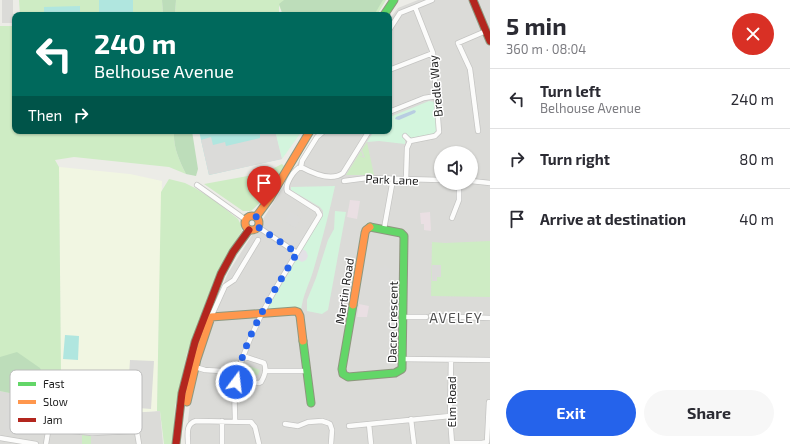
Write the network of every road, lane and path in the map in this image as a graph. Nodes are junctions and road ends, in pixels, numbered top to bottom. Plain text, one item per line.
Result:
1 (394, 0) edge
2 (432, 0) edge
3 (473, 0) edge
4 (414, 7) junction
5 (386, 12) edge
6 (392, 25) edge
7 (486, 31) junction
8 (490, 41) edge
9 (433, 53) junction
10 (392, 69) edge
11 (437, 96) junction
12 (392, 111) edge
13 (478, 131) dead end
14 (308, 134) edge
15 (320, 134) edge
16 (366, 134) edge
17 (405, 136) dead end
18 (410, 141) junction
19 (301, 167) junction
20 (393, 179) junction
21 (406, 180) junction
22 (434, 180) edge
23 (344, 182) dead end
24 (478, 182) edge
25 (490, 183) edge
26 (197, 185) dead end
27 (460, 190) edge
28 (256, 217) junction
29 (452, 218) dead end
30 (246, 220) junction
31 (258, 227) junction
32 (384, 229) junction
33 (249, 230) junction
34 (258, 240) dead end
35 (297, 253) junction
36 (261, 314) junction
37 (211, 317) junction
38 (403, 317) junction
39 (490, 318) edge
40 (243, 356) junction
41 (402, 359) junction
42 (451, 360) junction
43 (490, 360) edge
44 (195, 367) junction
45 (265, 371) junction
46 (307, 371) junction
47 (238, 372) junction
48 (344, 374) joint
49 (236, 382) junction
50 (187, 402) dead end
51 (489, 402) dead end
52 (311, 403) dead end
53 (450, 416) junction
54 (411, 420) junction
55 (222, 421) junction
56 (235, 421) junction
57 (286, 424) dead end
58 (369, 424) junction
59 (349, 426) dead end
60 (48, 434) edge
61 (138, 434) edge
62 (0, 438) edge
63 (36, 444) edge
64 (46, 444) edge
65 (139, 444) edge
66 (176, 444) edge
67 (188, 444) edge
68 (222, 444) edge
69 (259, 444) edge
70 (331, 444) edge
71 (371, 444) edge
72 (414, 444) edge
73 (452, 444) edge

1 - 5 street
2 - 4 street
3 - 7 street
4 - 6 street
4 - 9 street, Bredle Way
7 - 8 street
7 - 13 street
9 - 10 street
9 - 11 street, Bredle Way
11 - 12 street
11 - 18 street, Bredle Way
14 - 28 street
15 - 19 street
16 - 19 street
17 - 18 street
18 - 21 street
19 - 35 street
20 - 21 street, Park Lane
20 - 23 street, Park Lane
20 - 32 street
21 - 22 street, Park Lane
24 - 25 street
26 - 30 street
27 - 29 street
28 - 30 street
28 - 31 street
30 - 33 street
31 - 33 street
31 - 35 street
32 - 38 street, Dacre Crescent
32 - 48 street, Martin Road
33 - 66 street
34 - 37 street
35 - 36 street
36 - 37 street
36 - 40 street
36 - 46 street
37 - 44 street
38 - 39 street
38 - 41 street, Dacre Crescent
40 - 45 street
40 - 47 street
41 - 42 street
41 - 48 street, Dacre Crescent
42 - 43 street
42 - 53 street, Elm Road
44 - 47 street
44 - 50 street
45 - 46 street
45 - 49 street
46 - 52 street
47 - 49 street
49 - 56 street
51 - 73 street
53 - 54 street
53 - 73 street, Elm Road
54 - 58 street
54 - 72 street
55 - 56 street
55 - 67 street
55 - 68 street
56 - 69 street
57 - 70 street
58 - 59 street
58 - 71 street
60 - 64 street
61 - 65 street
62 - 63 street

